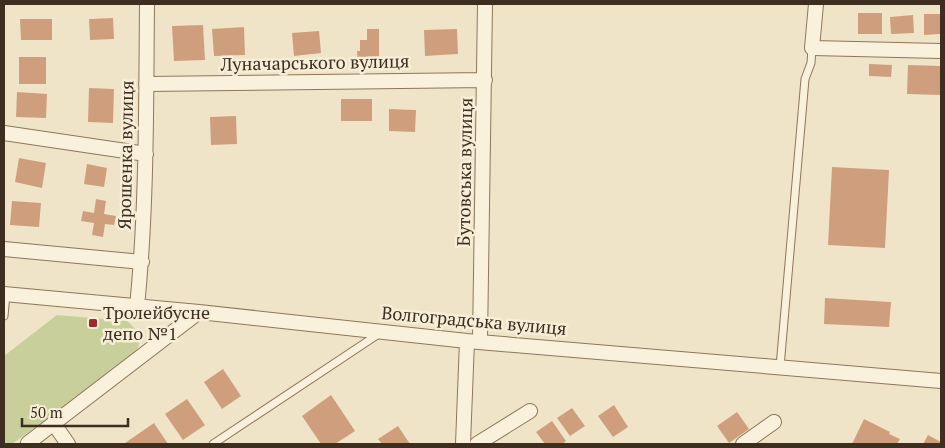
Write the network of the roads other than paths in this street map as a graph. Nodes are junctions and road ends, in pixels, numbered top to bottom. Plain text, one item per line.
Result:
1 (147, 4) edge
2 (485, 4) edge
3 (816, 4) edge
4 (812, 48) junction
5 (941, 51) edge
6 (485, 80) junction
7 (146, 84) junction
8 (4, 133) edge
9 (146, 154) junction
10 (4, 249) edge
11 (142, 262) junction
12 (5, 294) edge
13 (137, 306) junction
14 (199, 312) junction
15 (4, 316) edge
16 (382, 332) junction
17 (474, 341) junction
18 (780, 367) junction
19 (941, 381) edge
20 (530, 411) dead end
21 (774, 422) dead end
22 (54, 424) junction
23 (27, 443) edge
24 (68, 444) edge
25 (213, 444) edge
26 (463, 444) edge
27 (476, 444) edge
28 (743, 444) edge

1 - 7 street, Ярошенка вулиця
2 - 6 street, Бутовська вулиця
3 - 4 street
4 - 5 street
4 - 18 lane
6 - 7 street, Луначарського вулиця
6 - 17 street, Бутовська вулиця
7 - 9 street, Ярошенка вулиця
8 - 9 street
9 - 11 street, Ярошенка вулиця
10 - 11 street
11 - 13 street, Ярошенка вулиця
12 - 13 street, Волгоградська вулиця
12 - 15 lane
13 - 14 street, Волгоградська вулиця
14 - 16 street, Волгоградська вулиця
14 - 22 street
16 - 17 street, Волгоградська вулиця
16 - 25 lane
17 - 18 street, Волгоградська вулиця
17 - 26 street, Бутовська вулиця
18 - 19 street, Волгоградська вулиця
20 - 27 street
21 - 28 street
22 - 23 street
22 - 24 street

